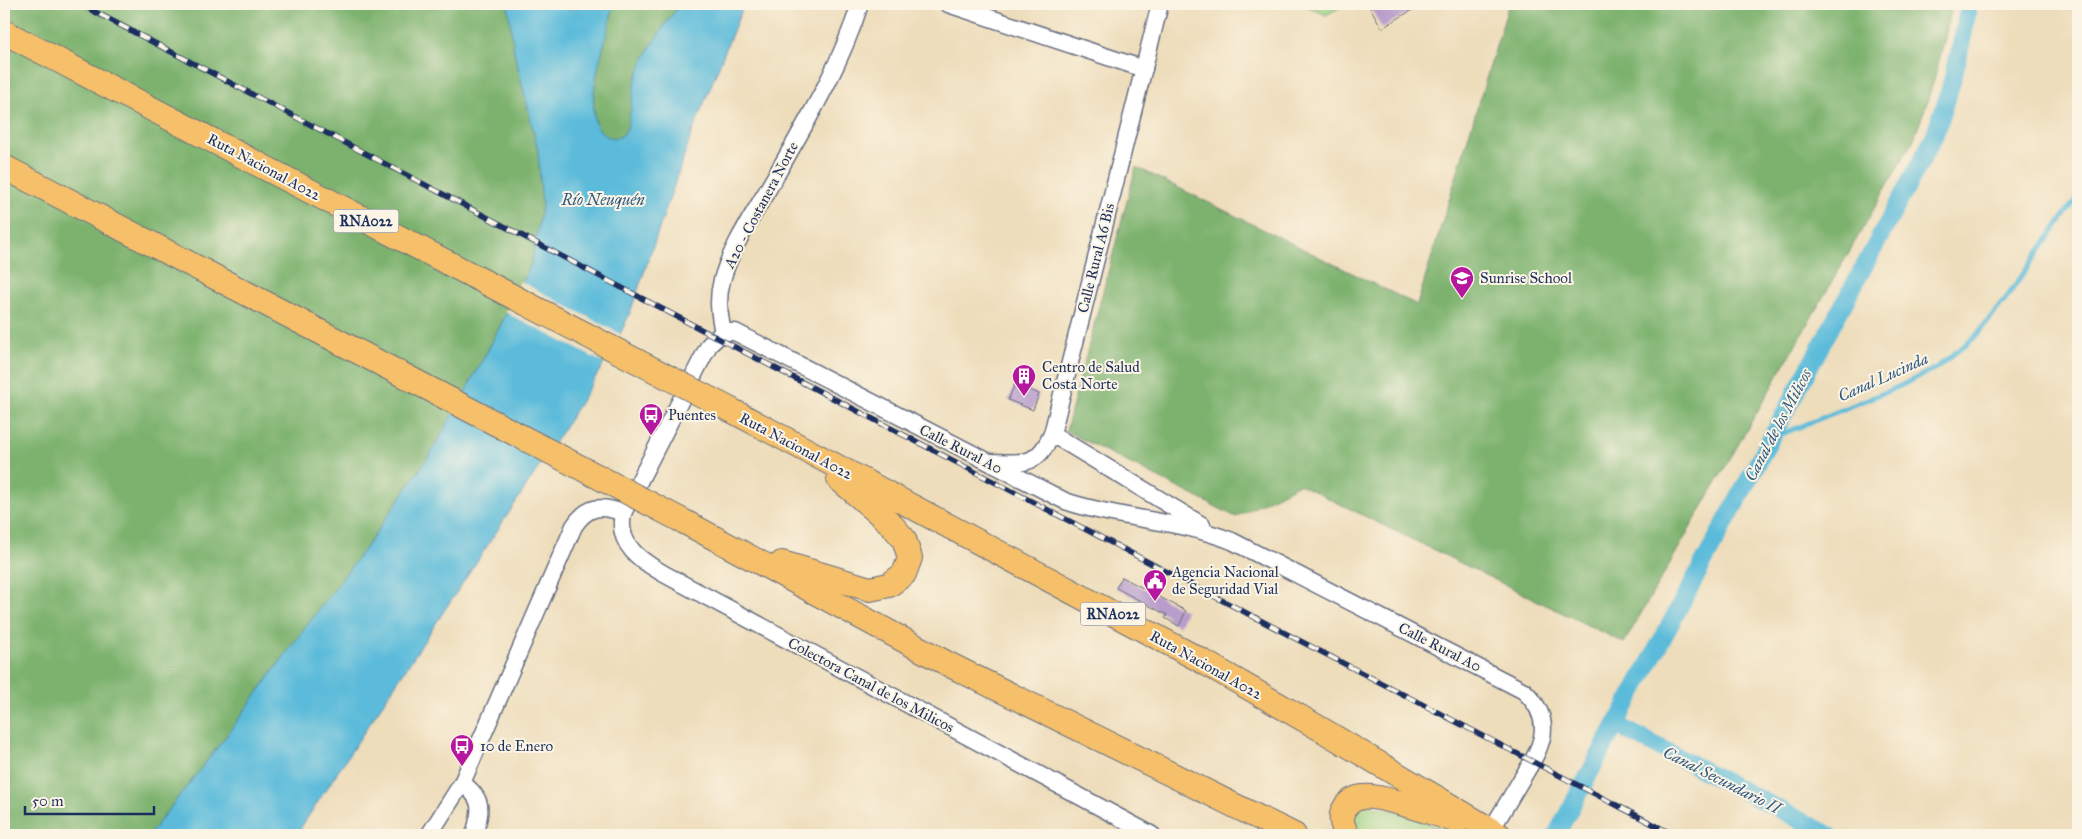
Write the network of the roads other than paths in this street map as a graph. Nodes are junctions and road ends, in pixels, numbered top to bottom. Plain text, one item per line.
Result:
1 (860, 4) edge
2 (948, 4) edge
3 (1160, 4) edge
4 (4, 32) edge
5 (1144, 69) junction
6 (4, 167) edge
7 (723, 332) junction
8 (1052, 434) junction
9 (806, 451) junction
10 (986, 462) junction
11 (623, 513) junction
12 (1212, 533) junction
13 (728, 546) junction
14 (462, 783) junction
15 (1495, 833) edge
16 (429, 835) edge
17 (474, 835) edge
18 (1151, 835) edge
19 (1294, 835) edge
20 (1347, 835) edge

1 - 7 street, A20 - Costanera Norte
2 - 5 street
3 - 5 street, Calle Rural A6 Bis
4 - 9 highway, Ruta Nacional A022 / RNA022, bridge
5 - 8 street, Calle Rural A6 Bis
6 - 13 highway, bridge
7 - 10 street, Calle Rural A0
7 - 11 street
8 - 10 street, Calle Rural A6 Bis
8 - 12 street, Calle Rural A0
9 - 13 highway
9 - 15 highway, Ruta Nacional A022 / RNA022
10 - 12 street, Calle Rural A0
11 - 14 street
11 - 18 street, Colectora Canal de los Milicos
12 - 15 street, Calle Rural A0
13 - 19 highway
14 - 16 street
14 - 17 street
15 - 20 highway

